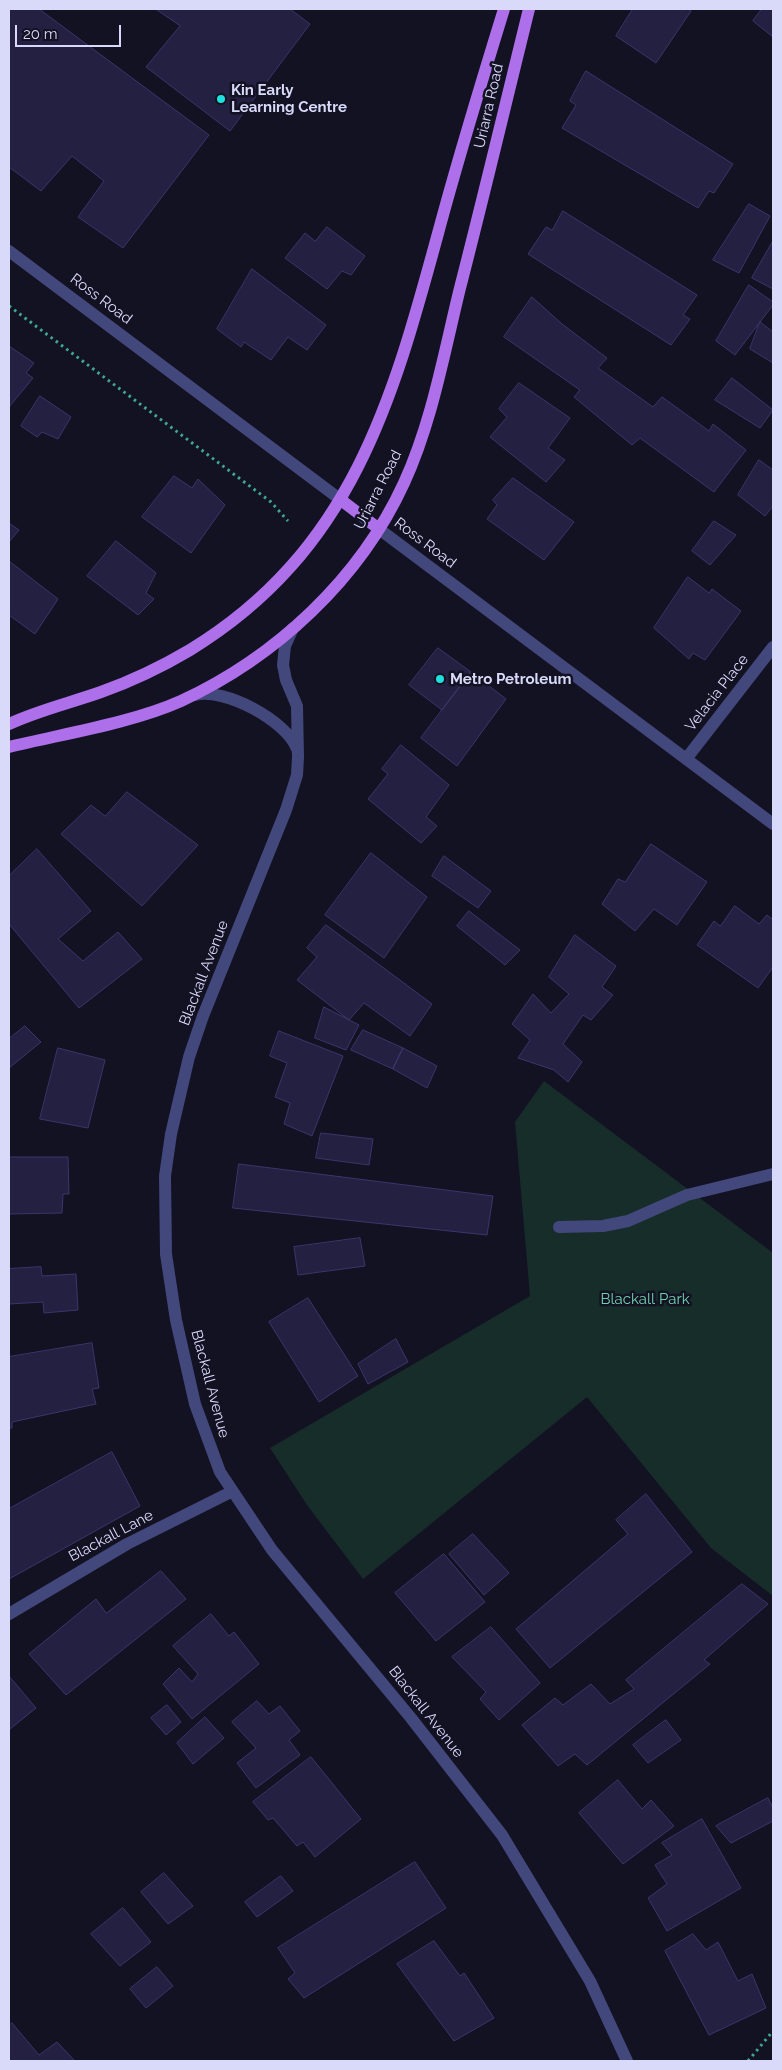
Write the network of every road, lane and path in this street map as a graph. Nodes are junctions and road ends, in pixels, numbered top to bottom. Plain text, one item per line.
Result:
1 (504, 9) edge
2 (529, 9) edge
3 (9, 251) edge
4 (9, 306) edge
5 (341, 500) junction
6 (288, 521) dead end
7 (379, 529) junction
8 (299, 621) junction
9 (773, 647) edge
10 (188, 697) junction
11 (9, 724) edge
12 (9, 747) edge
13 (298, 756) junction
14 (686, 759) junction
15 (773, 824) edge
16 (773, 1174) edge
17 (559, 1228) dead end
18 (231, 1492) junction
19 (9, 1614) edge
20 (773, 2031) edge
21 (627, 2061) edge
22 (748, 2061) edge

1 - 5 main road, Uriarra Road
2 - 7 main road, Uriarra Road
3 - 5 street, Ross Road
4 - 6 path
5 - 7 main road, Ross Road
5 - 11 main road, Uriarra Road
7 - 8 main road, Uriarra Road
7 - 14 street, Ross Road
8 - 10 main road, Uriarra Road
8 - 13 street, Blackall Avenue
9 - 14 street, Velacia Place
10 - 12 main road, Uriarra Road
10 - 13 street
13 - 18 street, Blackall Avenue
14 - 15 street, Ross Road
16 - 17 street
18 - 19 street, Blackall Lane
18 - 21 street, Blackall Avenue
20 - 22 path

